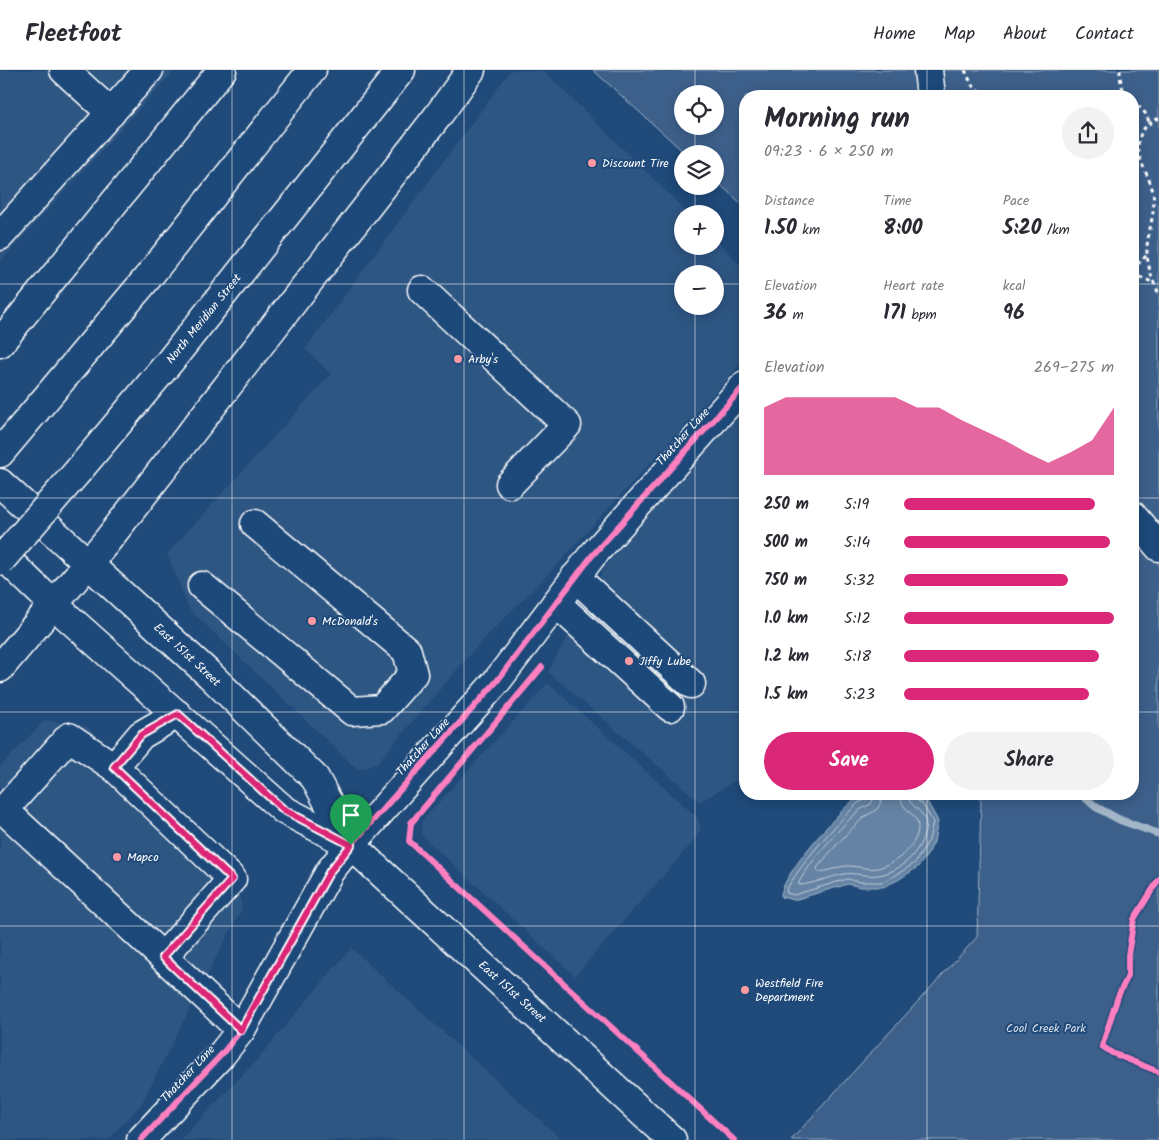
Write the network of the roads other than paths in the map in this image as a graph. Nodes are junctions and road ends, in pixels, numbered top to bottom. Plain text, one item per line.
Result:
1 (64, 70) edge
2 (149, 70) edge
3 (222, 70) edge
4 (312, 70) edge
5 (401, 70) edge
6 (471, 70) edge
7 (928, 70) edge
8 (930, 90) edge
9 (111, 113) junction
10 (0, 236) edge
11 (422, 290) dead end
12 (0, 343) edge
13 (739, 392) edge
14 (0, 453) edge
15 (0, 483) edge
16 (510, 484) dead end
17 (1139, 522) edge
18 (255, 524) dead end
19 (1159, 546) edge
20 (0, 553) edge
21 (0, 562) edge
22 (89, 564) junction
23 (202, 586) dead end
24 (565, 590) junction
25 (54, 605) junction
26 (0, 668) edge
27 (681, 695) dead end
28 (178, 714) junction
29 (114, 767) junction
30 (351, 845) junction
31 (163, 957) junction
32 (241, 1030) junction
33 (141, 1140) edge
34 (672, 1140) edge

1 - 9 main road
2 - 9 main road
3 - 12 main road
4 - 14 main road
5 - 21 main road, North Meridian Street, bridge
6 - 22 main road
7 - 8 main road
9 - 10 main road
11 - 16 main road
13 - 24 main road, Thatcher Lane
15 - 22 main road, East 151st Street
17 - 19 main road
18 - 23 main road
20 - 25 main road, East 151st Street
22 - 25 main road
22 - 30 main road, East 151st Street
24 - 27 main road
24 - 30 main road, Thatcher Lane
25 - 26 main road
25 - 28 main road, East 151st Street
28 - 29 main road
28 - 30 main road, East 151st Street
29 - 31 main road
29 - 31 main road
30 - 32 main road, Thatcher Lane
30 - 34 main road, East 151st Street
31 - 32 main road
32 - 33 main road, Thatcher Lane

